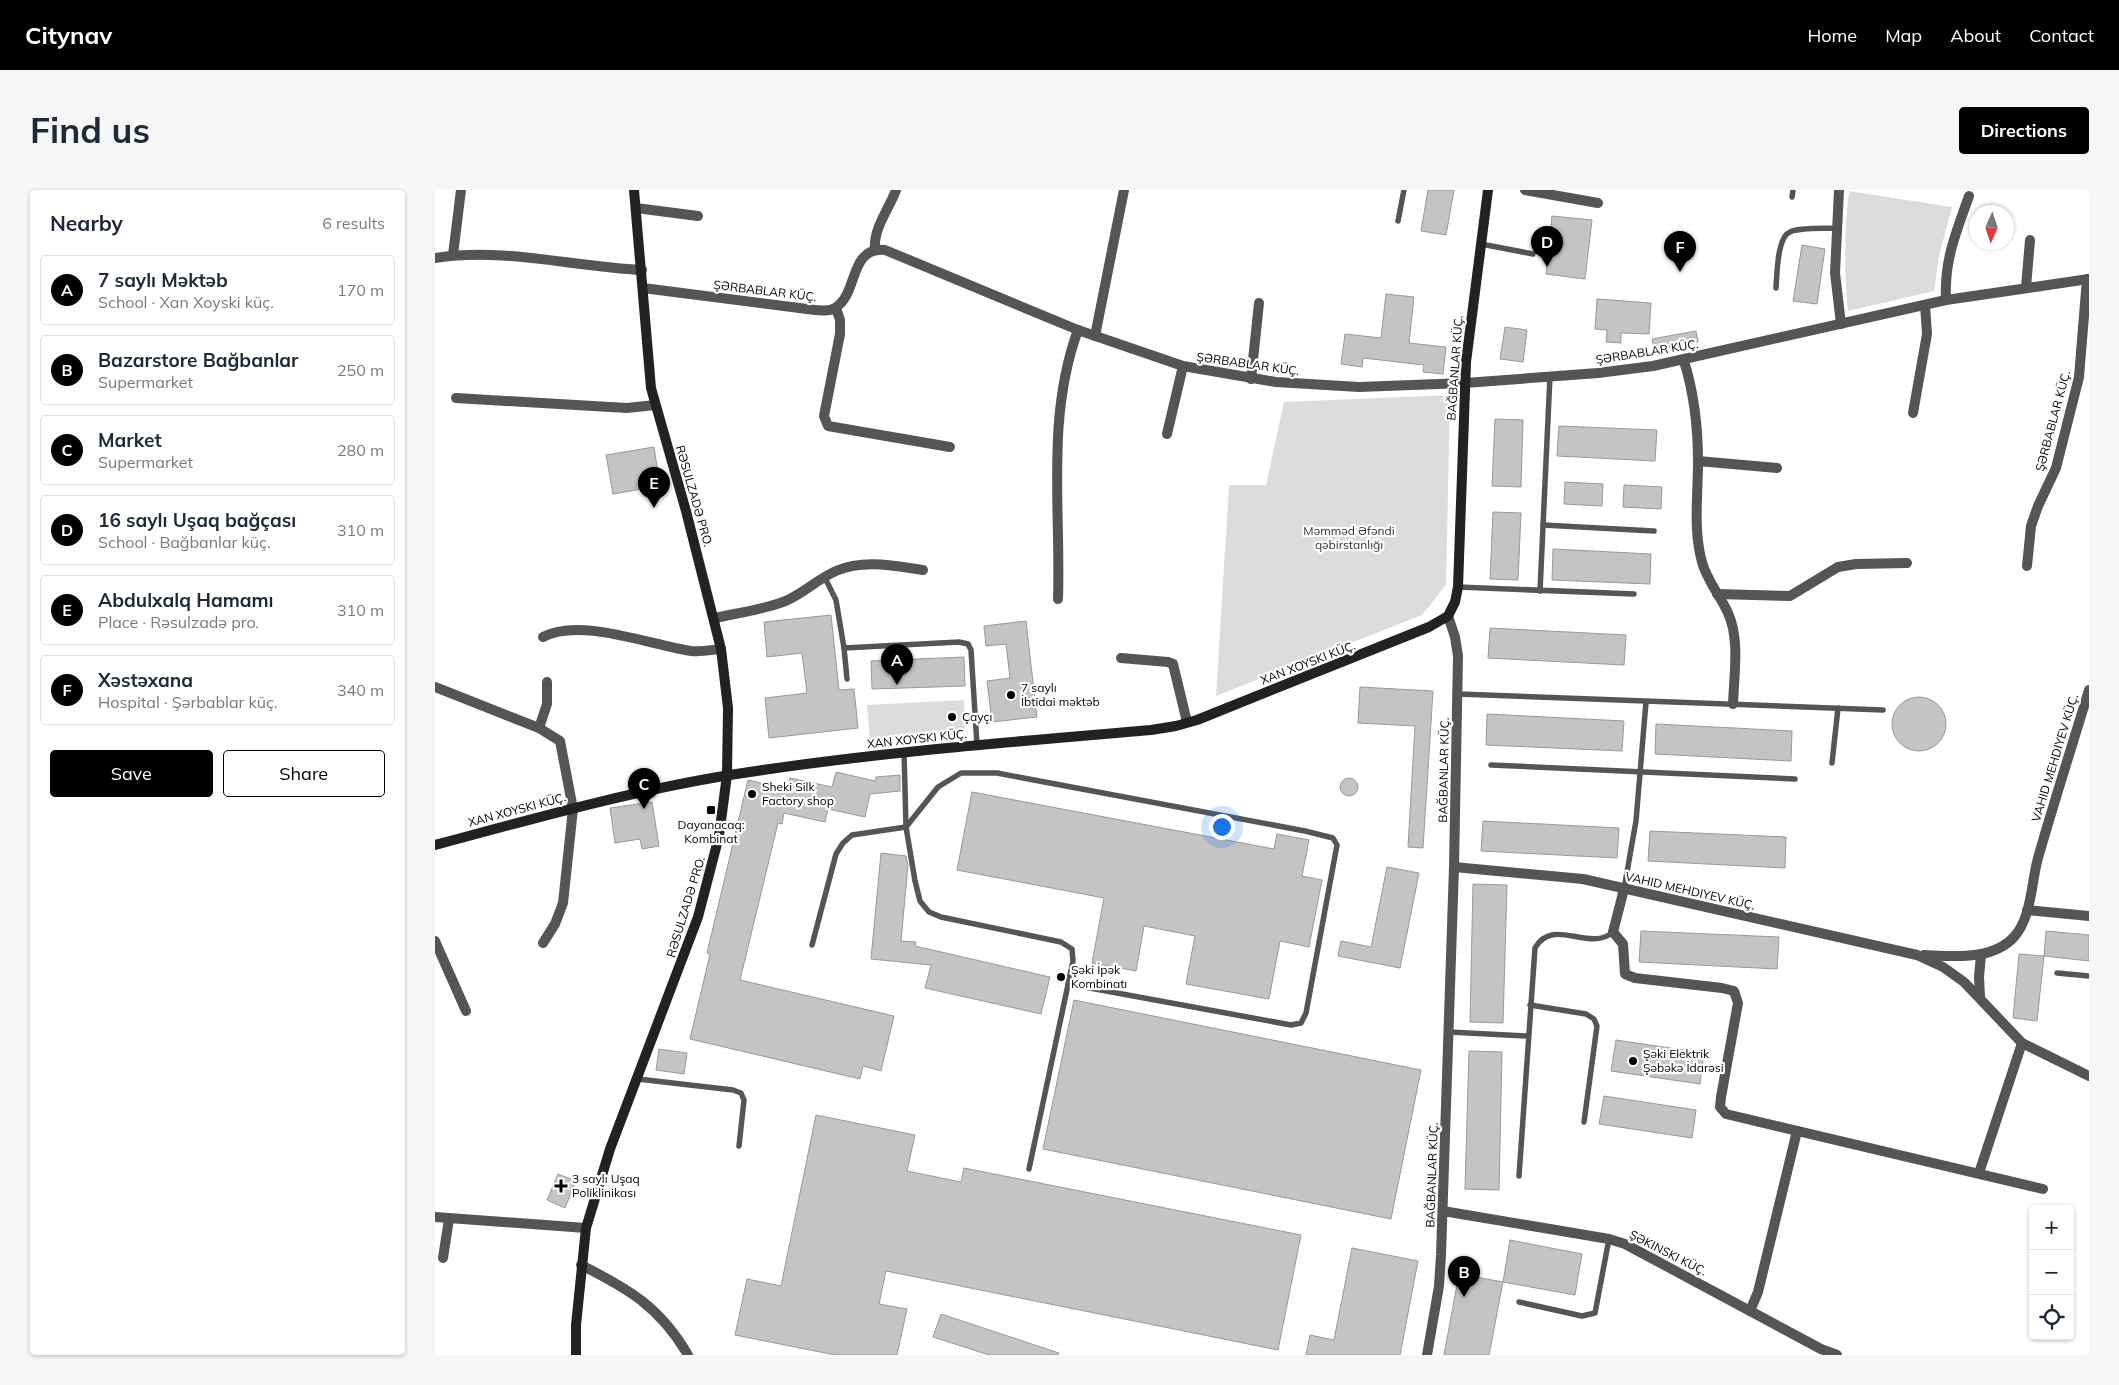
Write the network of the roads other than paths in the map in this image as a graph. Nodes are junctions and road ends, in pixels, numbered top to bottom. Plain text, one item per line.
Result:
1 (461, 190) edge
2 (634, 190) edge
3 (896, 190) edge
4 (1124, 190) edge
5 (1404, 190) edge
6 (1489, 190) edge
7 (1525, 190) edge
8 (1793, 190) edge
9 (1839, 190) edge
10 (1969, 196) dead end
11 (1791, 197) dead end
12 (1598, 203) dead end
13 (636, 208) junction
14 (699, 216) dead end
15 (1398, 221) dead end
16 (1837, 228) junction
17 (2030, 240) dead end
18 (1481, 244) junction
19 (875, 249) junction
20 (1533, 254) dead end
21 (453, 255) junction
22 (435, 258) edge
23 (642, 270) junction
24 (2088, 279) edge
25 (2027, 287) junction
26 (643, 288) junction
27 (1776, 288) dead end
28 (1946, 300) junction
29 (1259, 303) dead end
30 (1925, 305) junction
31 (836, 308) junction
32 (1841, 324) junction
33 (1078, 330) junction
34 (1095, 336) junction
35 (1684, 360) junction
36 (1183, 366) junction
37 (1550, 376) junction
38 (1251, 379) junction
39 (1465, 383) junction
40 (456, 398) dead end
41 (655, 405) junction
42 (1913, 413) dead end
43 (1167, 434) dead end
44 (950, 447) dead end
45 (1698, 461) junction
46 (1777, 468) dead end
47 (1543, 525) junction
48 (1654, 531) dead end
49 (1907, 563) dead end
50 (2027, 566) dead end
51 (923, 570) dead end
52 (825, 578) junction
53 (1458, 587) junction
54 (1540, 591) junction
55 (1634, 594) dead end
56 (1717, 594) junction
57 (1058, 599) dead end
58 (1448, 616) junction
59 (715, 618) junction
60 (543, 637) dead end
61 (844, 648) junction
62 (721, 649) junction
63 (1121, 658) dead end
64 (847, 679) dead end
65 (547, 682) dead end
66 (435, 687) edge
67 (2089, 690) edge
68 (1458, 694) junction
69 (1645, 702) junction
70 (1733, 704) junction
71 (1838, 708) junction
72 (1883, 710) dead end
73 (1187, 722) junction
74 (539, 728) junction
75 (977, 745) junction
76 (905, 751) junction
77 (1832, 763) dead end
78 (1491, 765) dead end
79 (1640, 774) junction
80 (727, 775) junction
81 (1795, 779) dead end
82 (573, 809) junction
83 (907, 827) junction
84 (435, 845) edge
85 (1455, 867) junction
86 (1624, 889) junction
87 (2027, 910) junction
88 (2089, 916) edge
89 (1613, 932) junction
90 (435, 942) edge
91 (543, 943) dead end
92 (812, 945) dead end
93 (1917, 955) junction
94 (1981, 955) junction
95 (2057, 973) dead end
96 (2089, 976) edge
97 (1068, 984) junction
98 (1981, 997) junction
99 (1530, 1005) junction
100 (466, 1011) dead end
101 (1449, 1032) junction
102 (1527, 1036) junction
103 (2022, 1043) junction
104 (2089, 1076) edge
105 (638, 1079) junction
106 (1584, 1122) dead end
107 (1797, 1131) junction
108 (739, 1146) dead end
109 (1029, 1169) dead end
110 (1979, 1173) junction
111 (1519, 1176) dead end
112 (2043, 1189) dead end
113 (1443, 1211) junction
114 (435, 1217) edge
115 (449, 1219) junction
116 (586, 1228) junction
117 (1609, 1239) junction
118 (443, 1258) dead end
119 (581, 1265) junction
120 (1519, 1302) dead end
121 (1750, 1311) junction
122 (576, 1355) edge
123 (688, 1355) edge
124 (1427, 1355) edge
125 (1837, 1355) edge

1 - 21 street
2 - 13 street, RƏSULZADƏ PRO.
3 - 19 street
4 - 34 street
5 - 15 lane
6 - 18 street, BAĞBANLAR KÜÇ.
7 - 12 street
8 - 11 lane
9 - 16 street
10 - 28 street
13 - 14 street
13 - 23 street, RƏSULZADƏ PRO.
16 - 27 lane
16 - 32 street
17 - 25 street
18 - 20 lane
18 - 39 street, BAĞBANLAR KÜÇ.
19 - 31 street
19 - 33 street, ŞƏRBABLAR KÜÇ.
21 - 22 street
21 - 23 street
23 - 26 street, RƏSULZADƏ PRO.
24 - 25 street, ŞƏRBABLAR KÜÇ.
24 - 50 street, ŞƏRBABLAR KÜÇ.
25 - 28 street, ŞƏRBABLAR KÜÇ.
26 - 31 street, ŞƏRBABLAR KÜÇ.
26 - 41 street, RƏSULZADƏ PRO.
28 - 30 street, ŞƏRBABLAR KÜÇ.
29 - 38 street
30 - 32 street, ŞƏRBABLAR KÜÇ.
30 - 42 street
31 - 44 street
32 - 35 street, ŞƏRBABLAR KÜÇ.
33 - 34 street, ŞƏRBABLAR KÜÇ.
33 - 57 street
34 - 36 street, ŞƏRBABLAR KÜÇ.
35 - 37 street, ŞƏRBABLAR KÜÇ.
35 - 45 street
36 - 38 street, ŞƏRBABLAR KÜÇ.
36 - 43 street
37 - 39 street, ŞƏRBABLAR KÜÇ.
37 - 47 lane
38 - 39 street, ŞƏRBABLAR KÜÇ.
39 - 53 street, BAĞBANLAR KÜÇ.
40 - 41 street
41 - 59 street, RƏSULZADƏ PRO.
45 - 46 street
45 - 56 street
47 - 48 lane
47 - 54 lane
49 - 56 street
51 - 52 street
52 - 59 street
52 - 61 lane
53 - 54 lane
53 - 58 street, BAĞBANLAR KÜÇ.
54 - 55 lane
56 - 70 street
58 - 68 street, BAĞBANLAR KÜÇ.
58 - 73 street, XAN XOYSKI KÜÇ.
59 - 62 street, RƏSULZADƏ PRO.
60 - 62 street
61 - 64 lane
61 - 75 lane
62 - 80 street, RƏSULZADƏ PRO.
63 - 73 street
65 - 74 street
66 - 74 street
67 - 87 street, VAHID MEHDIYEV KÜÇ.
68 - 69 lane
68 - 85 street, BAĞBANLAR KÜÇ.
69 - 70 lane
69 - 79 lane
70 - 71 lane
71 - 72 lane
71 - 77 lane
73 - 75 street, XAN XOYSKI KÜÇ.
74 - 82 street
75 - 76 street, XAN XOYSKI KÜÇ.
76 - 80 street, XAN XOYSKI KÜÇ.
76 - 83 lane
78 - 79 lane
79 - 81 lane
79 - 86 lane
80 - 82 street, XAN XOYSKI KÜÇ.
80 - 105 street, RƏSULZADƏ PRO.
82 - 84 street, XAN XOYSKI KÜÇ.
82 - 91 street
83 - 92 lane
83 - 97 lane
83 - 97 lane
85 - 86 street, VAHID MEHDIYEV KÜÇ.
85 - 101 street, BAĞBANLAR KÜÇ.
86 - 89 street
86 - 93 street, VAHID MEHDIYEV KÜÇ.
87 - 88 street
87 - 94 street, VAHID MEHDIYEV KÜÇ.
89 - 99 lane
89 - 107 street
90 - 100 street
93 - 94 street, VAHID MEHDIYEV KÜÇ.
93 - 98 street, VAHID MEHDIYEV KÜÇ.
94 - 98 street
95 - 96 lane
97 - 109 lane
98 - 103 street, VAHID MEHDIYEV KÜÇ.
99 - 102 lane
99 - 106 lane
101 - 102 lane
101 - 113 street, BAĞBANLAR KÜÇ.
102 - 111 lane
103 - 104 street, VAHID MEHDIYEV KÜÇ.
103 - 110 street
105 - 108 lane
105 - 116 street, RƏSULZADƏ PRO.
107 - 110 street
107 - 121 street
110 - 112 street
113 - 117 street, ŞƏKINSKI KÜÇ.
113 - 124 street, BAĞBANLAR KÜÇ.
114 - 115 street
115 - 116 street
115 - 118 street
116 - 119 street, RƏSULZADƏ PRO.
117 - 120 lane
117 - 121 street, ŞƏKINSKI KÜÇ.
119 - 122 street, RƏSULZADƏ PRO.
119 - 123 street
121 - 125 street, ŞƏKINSKI KÜÇ.

